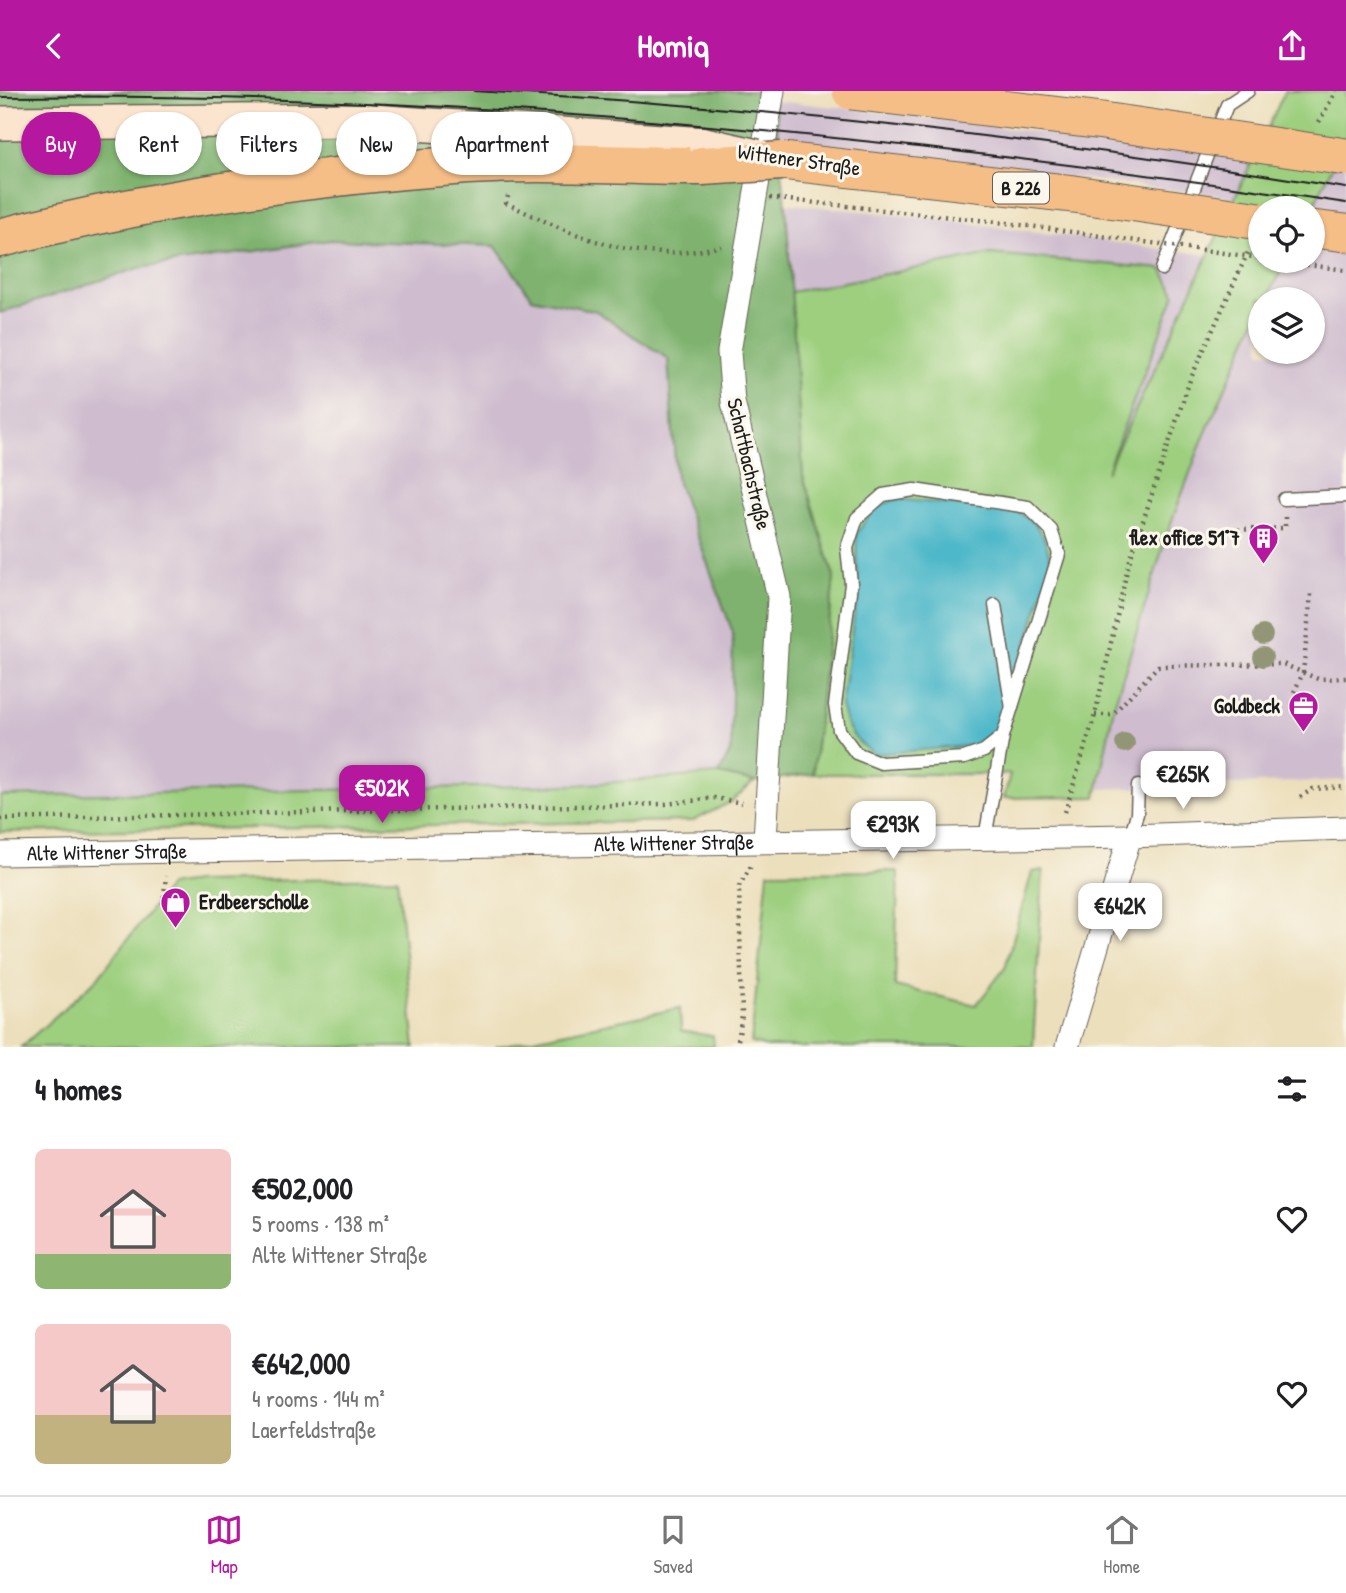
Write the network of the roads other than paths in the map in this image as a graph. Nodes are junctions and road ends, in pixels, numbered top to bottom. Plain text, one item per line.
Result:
1 (773, 91) edge
2 (851, 91) edge
3 (1248, 91) edge
4 (0, 123) edge
5 (703, 155) junction
6 (1346, 157) edge
7 (782, 161) joint
8 (1248, 228) edge
9 (1325, 231) edge
10 (1346, 233) edge
11 (0, 238) edge
12 (1162, 269) dead end
13 (1346, 496) edge
14 (1284, 499) road end
15 (995, 605) dead end
16 (1013, 714) junction
17 (1003, 736) junction
18 (1138, 786) dead end
19 (1346, 828) edge
20 (1130, 836) junction
21 (985, 838) junction
22 (765, 840) junction
23 (0, 854) edge
24 (1067, 1047) edge

1 - 22 street, Schattbachstraße
2 - 6 main road, bridge
3 - 12 lane
4 - 5 main road
5 - 7 highway, bridge
5 - 11 highway
7 - 8 main road, Wittener Straße / B 226, bridge
9 - 10 main road
13 - 14 lane
15 - 16 lane
16 - 17 lane
16 - 17 lane
17 - 21 lane
18 - 20 lane
19 - 20 street, Alte Wittener Straße
20 - 21 street, Alte Wittener Straße
20 - 24 street
21 - 22 street, Alte Wittener Straße
22 - 23 street, Alte Wittener Straße

